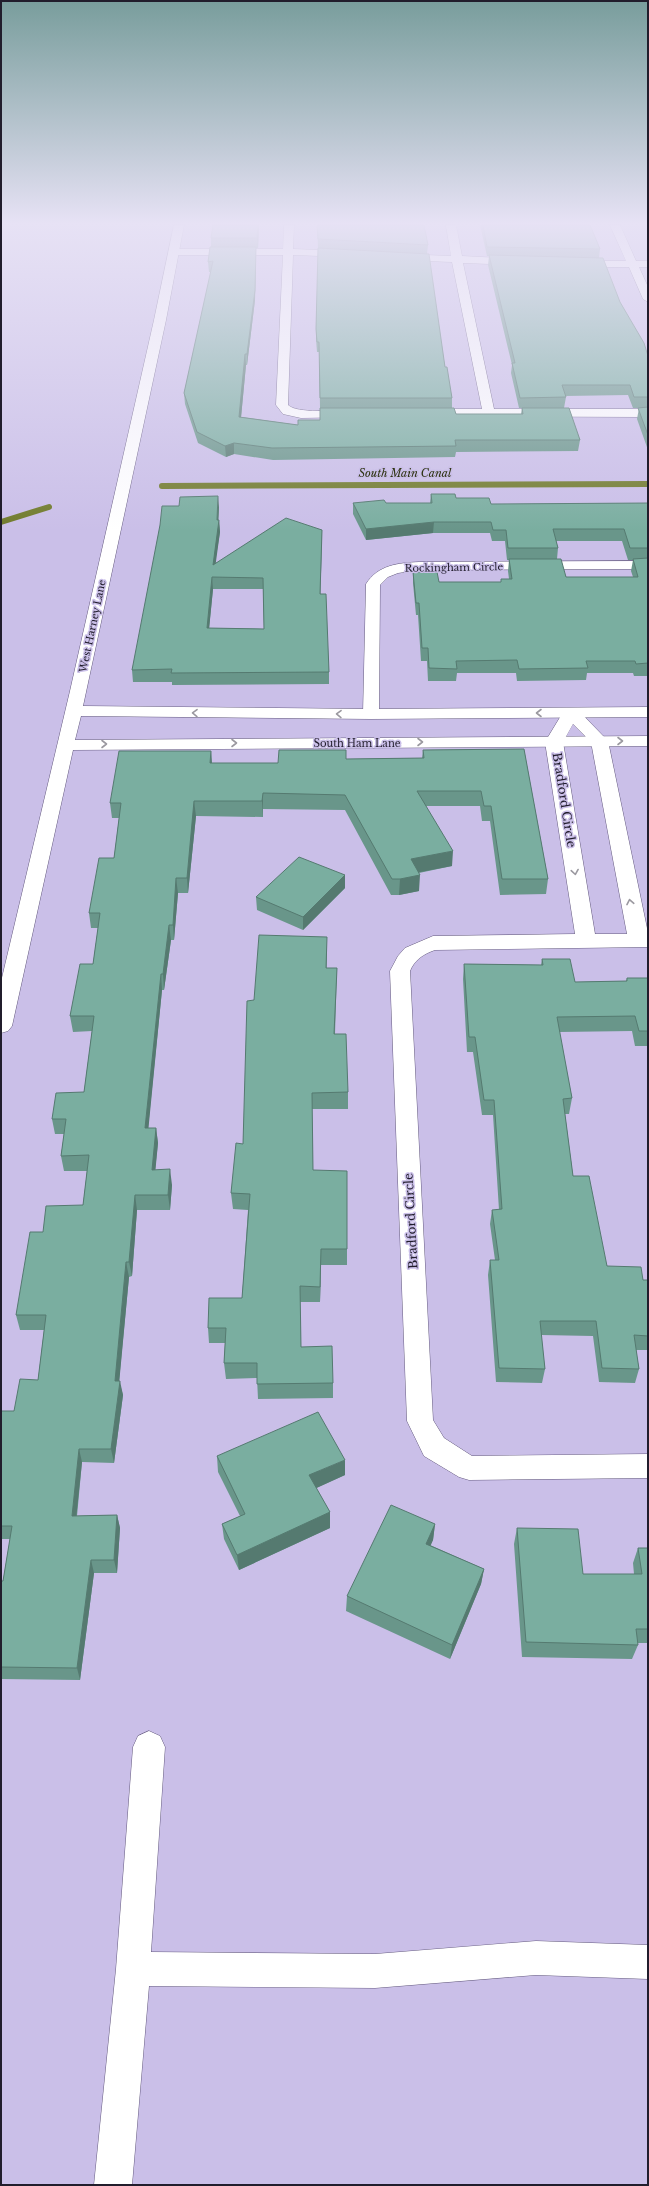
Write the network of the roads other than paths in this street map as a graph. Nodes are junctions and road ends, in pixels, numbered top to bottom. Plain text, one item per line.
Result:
1 (157, 327) edge
2 (285, 327) edge
3 (471, 327) edge
4 (489, 413) junction
5 (648, 413) edge
6 (364, 414) edge
7 (411, 414) edge
8 (648, 565) edge
9 (73, 711) junction
10 (648, 712) edge
11 (571, 713) junction
12 (371, 714) junction
13 (599, 741) junction
14 (648, 741) edge
15 (554, 742) junction
16 (65, 745) junction
17 (643, 940) edge
18 (586, 941) junction
19 (1, 1026) edge
20 (648, 1466) edge
21 (148, 1747) dead end
22 (648, 1962) edge
23 (133, 1969) junction
24 (113, 2185) edge

1 - 9 street, West Harney Lane
2 - 6 street
3 - 4 street
4 - 5 street
4 - 7 street
8 - 12 street, Rockingham Circle
12 -> 9 street
9 - 16 street, West Harney Lane
10 - 11 street
11 -> 12 street
11 - 13 street
11 - 15 street, Bradford Circle
13 -> 14 street, South Ham Lane
13 - 15 street, South Ham Lane
17 -> 13 street, Bradford Circle
16 -> 15 street, South Ham Lane
15 -> 18 street, Bradford Circle
16 - 19 street, West Harney Lane
17 - 18 street, Bradford Circle
18 - 20 street, Bradford Circle
21 - 23 street
22 - 23 street
23 - 24 street

